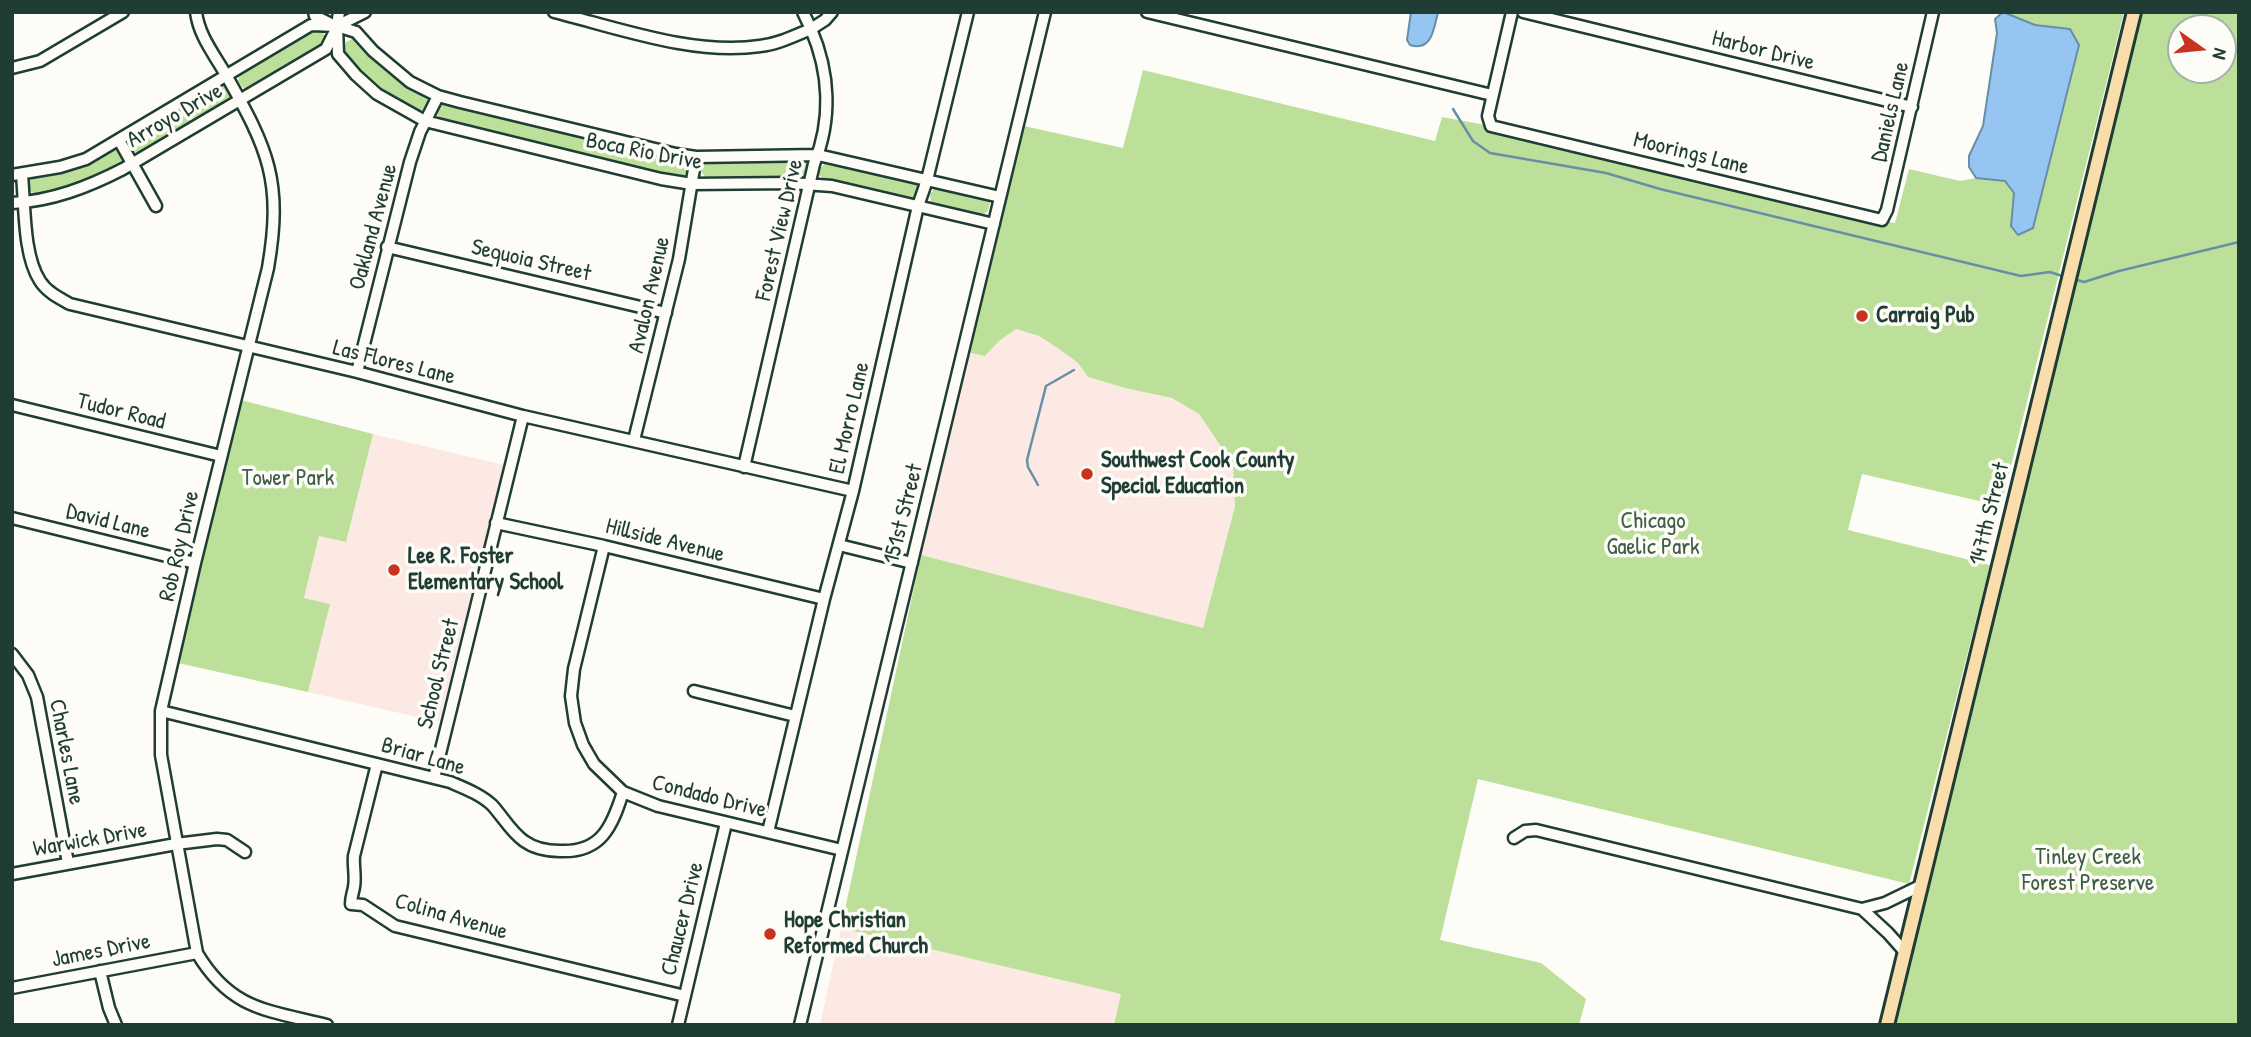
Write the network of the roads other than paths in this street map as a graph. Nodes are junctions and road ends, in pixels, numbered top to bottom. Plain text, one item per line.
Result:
1 (123, 12) edge
2 (196, 12) edge
3 (314, 12) edge
4 (339, 12) edge
5 (365, 12) edge
6 (554, 12) edge
7 (803, 12) edge
8 (832, 12) edge
9 (968, 12) edge
10 (1045, 12) edge
11 (1147, 12) edge
12 (1512, 12) edge
13 (1523, 12) edge
14 (1933, 12) edge
15 (2134, 12) edge
16 (337, 26) junction
17 (811, 29) junction
18 (12, 68) edge
19 (226, 75) junction
20 (1492, 95) junction
21 (438, 96) junction
22 (240, 100) junction
23 (1912, 107) junction
24 (425, 121) junction
25 (120, 140) junction
26 (818, 155) junction
27 (696, 157) junction
28 (132, 163) junction
29 (17, 175) edge
30 (927, 180) junction
31 (692, 184) junction
32 (811, 185) junction
33 (1000, 197) junction
34 (25, 202) junction
35 (12, 203) edge
36 (156, 206) dead end
37 (918, 206) junction
38 (1882, 220) joint
39 (994, 224) junction
40 (387, 247) junction
41 (666, 313) junction
42 (249, 347) junction
43 (357, 372) junction
44 (12, 405) edge
45 (523, 416) junction
46 (634, 440) junction
47 (221, 456) junction
48 (744, 467) junction
49 (853, 491) junction
50 (12, 518) edge
51 (496, 523) junction
52 (604, 545) junction
53 (839, 545) junction
54 (195, 563) junction
55 (912, 563) junction
56 (824, 599) junction
57 (12, 654) edge
58 (694, 691) dead end
59 (161, 711) junction
60 (795, 716) junction
61 (377, 764) junction
62 (434, 778) junction
63 (623, 792) junction
64 (726, 823) junction
65 (768, 832) junction
66 (1514, 838) dead end
67 (176, 844) junction
68 (842, 850) junction
69 (245, 852) dead end
70 (68, 863) junction
71 (12, 874) edge
72 (1920, 886) junction
73 (1862, 909) junction
74 (1905, 951) junction
75 (197, 953) junction
76 (100, 971) junction
77 (12, 988) edge
78 (684, 996) junction
79 (116, 1025) edge
80 (327, 1025) edge
81 (678, 1025) edge
82 (800, 1025) edge
83 (1886, 1025) edge

1 - 18 street
2 - 19 street, Rob Roy Drive
3 - 16 street, Boca Rio Drive
4 - 16 street, Boca Rio Drive
5 - 16 street, Arroyo Drive
6 - 17 street
7 - 17 street, Forest View Drive
8 - 17 street
9 - 30 street, El Morro Lane
10 - 33 street, 151st Street
11 - 20 street
12 - 20 street
13 - 23 street, Harbor Drive
14 - 23 street, Daniels Lane
15 - 72 main road, 147th Street
16 - 19 street, Arroyo Drive
16 - 21 street, Boca Rio Drive
16 - 22 street, Arroyo Drive
16 - 24 street, Boca Rio Drive
17 - 26 street, Forest View Drive
19 - 22 street, Rob Roy Drive
19 - 25 street, Arroyo Drive
20 - 38 street, Moorings Lane
21 - 24 street, Oakland Avenue
21 - 27 street, Boca Rio Drive
22 - 28 street, Arroyo Drive
22 - 42 street, Rob Roy Drive
23 - 38 street, Daniels Lane
24 - 31 street, Boca Rio Drive
24 - 40 street, Oakland Avenue
25 - 28 street
25 - 29 street, Arroyo Drive
26 - 27 street, Boca Rio Drive
26 - 30 street, Boca Rio Drive
26 - 32 street, Forest View Drive
27 - 31 street, Avalon Avenue
28 - 34 street, Arroyo Drive
28 - 36 street
29 - 34 street, Las Flores Lane
30 - 33 street, Boca Rio Drive
30 - 37 street, El Morro Lane
31 - 32 street, Boca Rio Drive
31 - 41 street, Avalon Avenue
32 - 37 street, Boca Rio Drive
32 - 48 street, Forest View Drive
33 - 39 street, 151st Street
34 - 35 street, Arroyo Drive
34 - 42 street, Las Flores Lane
37 - 39 street, Boca Rio Drive
37 - 49 street, El Morro Lane
39 - 55 street, 151st Street
40 - 41 street, Sequoia Street
40 - 43 street, Oakland Avenue
41 - 46 street, Avalon Avenue
42 - 43 street, Las Flores Lane
42 - 47 street, Rob Roy Drive
43 - 45 street, Las Flores Lane
44 - 47 street, Tudor Road
45 - 46 street, Las Flores Lane
45 - 51 street, School Street
46 - 48 street, Las Flores Lane
47 - 54 street, Rob Roy Drive
48 - 49 street, Las Flores Lane
49 - 53 street, El Morro Lane
50 - 54 street, David Lane
51 - 52 street, Hillside Avenue
51 - 62 street, School Street
52 - 56 street, Hillside Avenue
52 - 63 street, Condado Drive
53 - 55 street
53 - 56 street, El Morro Lane
54 - 59 street, Rob Roy Drive
55 - 68 street, 151st Street
56 - 60 street, El Morro Lane
57 - 70 street, Charles Lane
58 - 60 street
59 - 61 street, Briar Lane
59 - 67 street, Rob Roy Drive
60 - 65 street, El Morro Lane
61 - 62 street, Briar Lane
61 - 78 street, Colina Avenue
62 - 63 street, Briar Lane
63 - 64 street, Condado Drive
64 - 65 street, Condado Drive
64 - 78 street, Chaucer Drive
65 - 68 street, Condado Drive
66 - 73 street
67 - 69 street, Warwick Drive
67 - 70 street, Warwick Drive
67 - 75 street, Rob Roy Drive
68 - 82 street, 151st Street
70 - 71 street, Warwick Drive
72 - 73 street
72 - 74 main road, 147th Street
73 - 74 street
74 - 83 main road, 147th Street
75 - 76 street, James Drive
75 - 80 street, Rob Roy Drive
76 - 77 street, James Drive
76 - 79 street
78 - 81 street, Chaucer Drive

